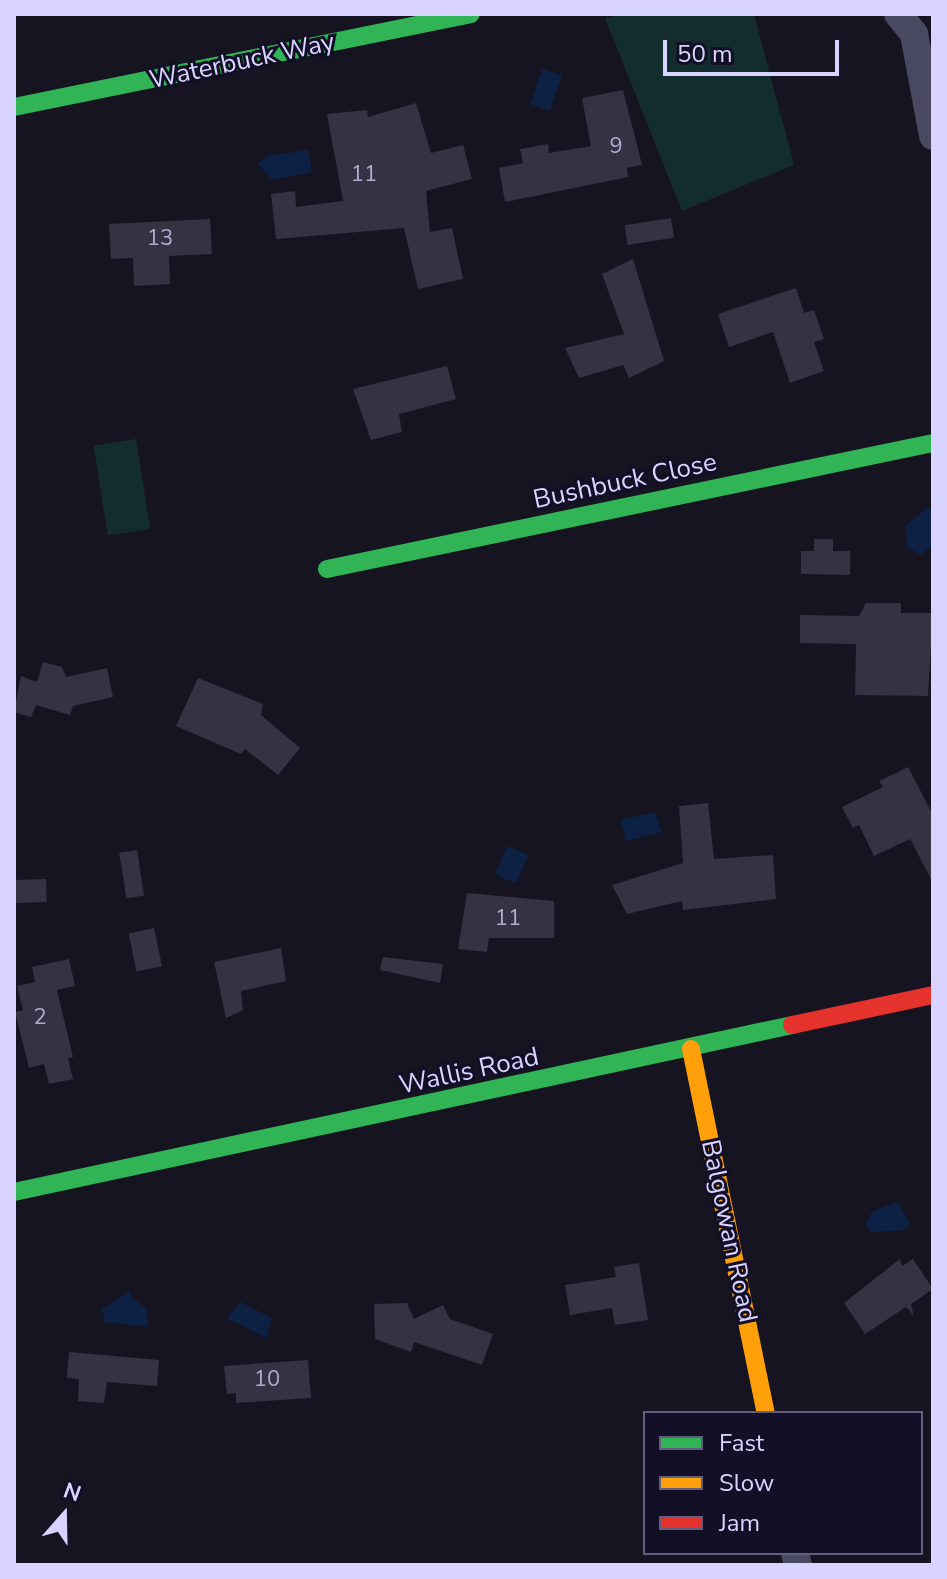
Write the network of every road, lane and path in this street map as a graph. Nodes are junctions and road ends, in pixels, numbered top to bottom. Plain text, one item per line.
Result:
1 (471, 14) edge
2 (898, 14) edge
3 (14, 107) edge
4 (933, 136) edge
5 (933, 443) edge
6 (327, 569) dead end
7 (933, 995) edge
8 (691, 1049) junction
9 (14, 1192) edge
10 (766, 1411) edge

1 - 3 street, Waterbuck Way
2 - 4 street
5 - 6 street, Bushbuck Close
7 - 8 street, Wallis Road
8 - 9 street, Wallis Road
8 - 10 street, Balgowan Road

